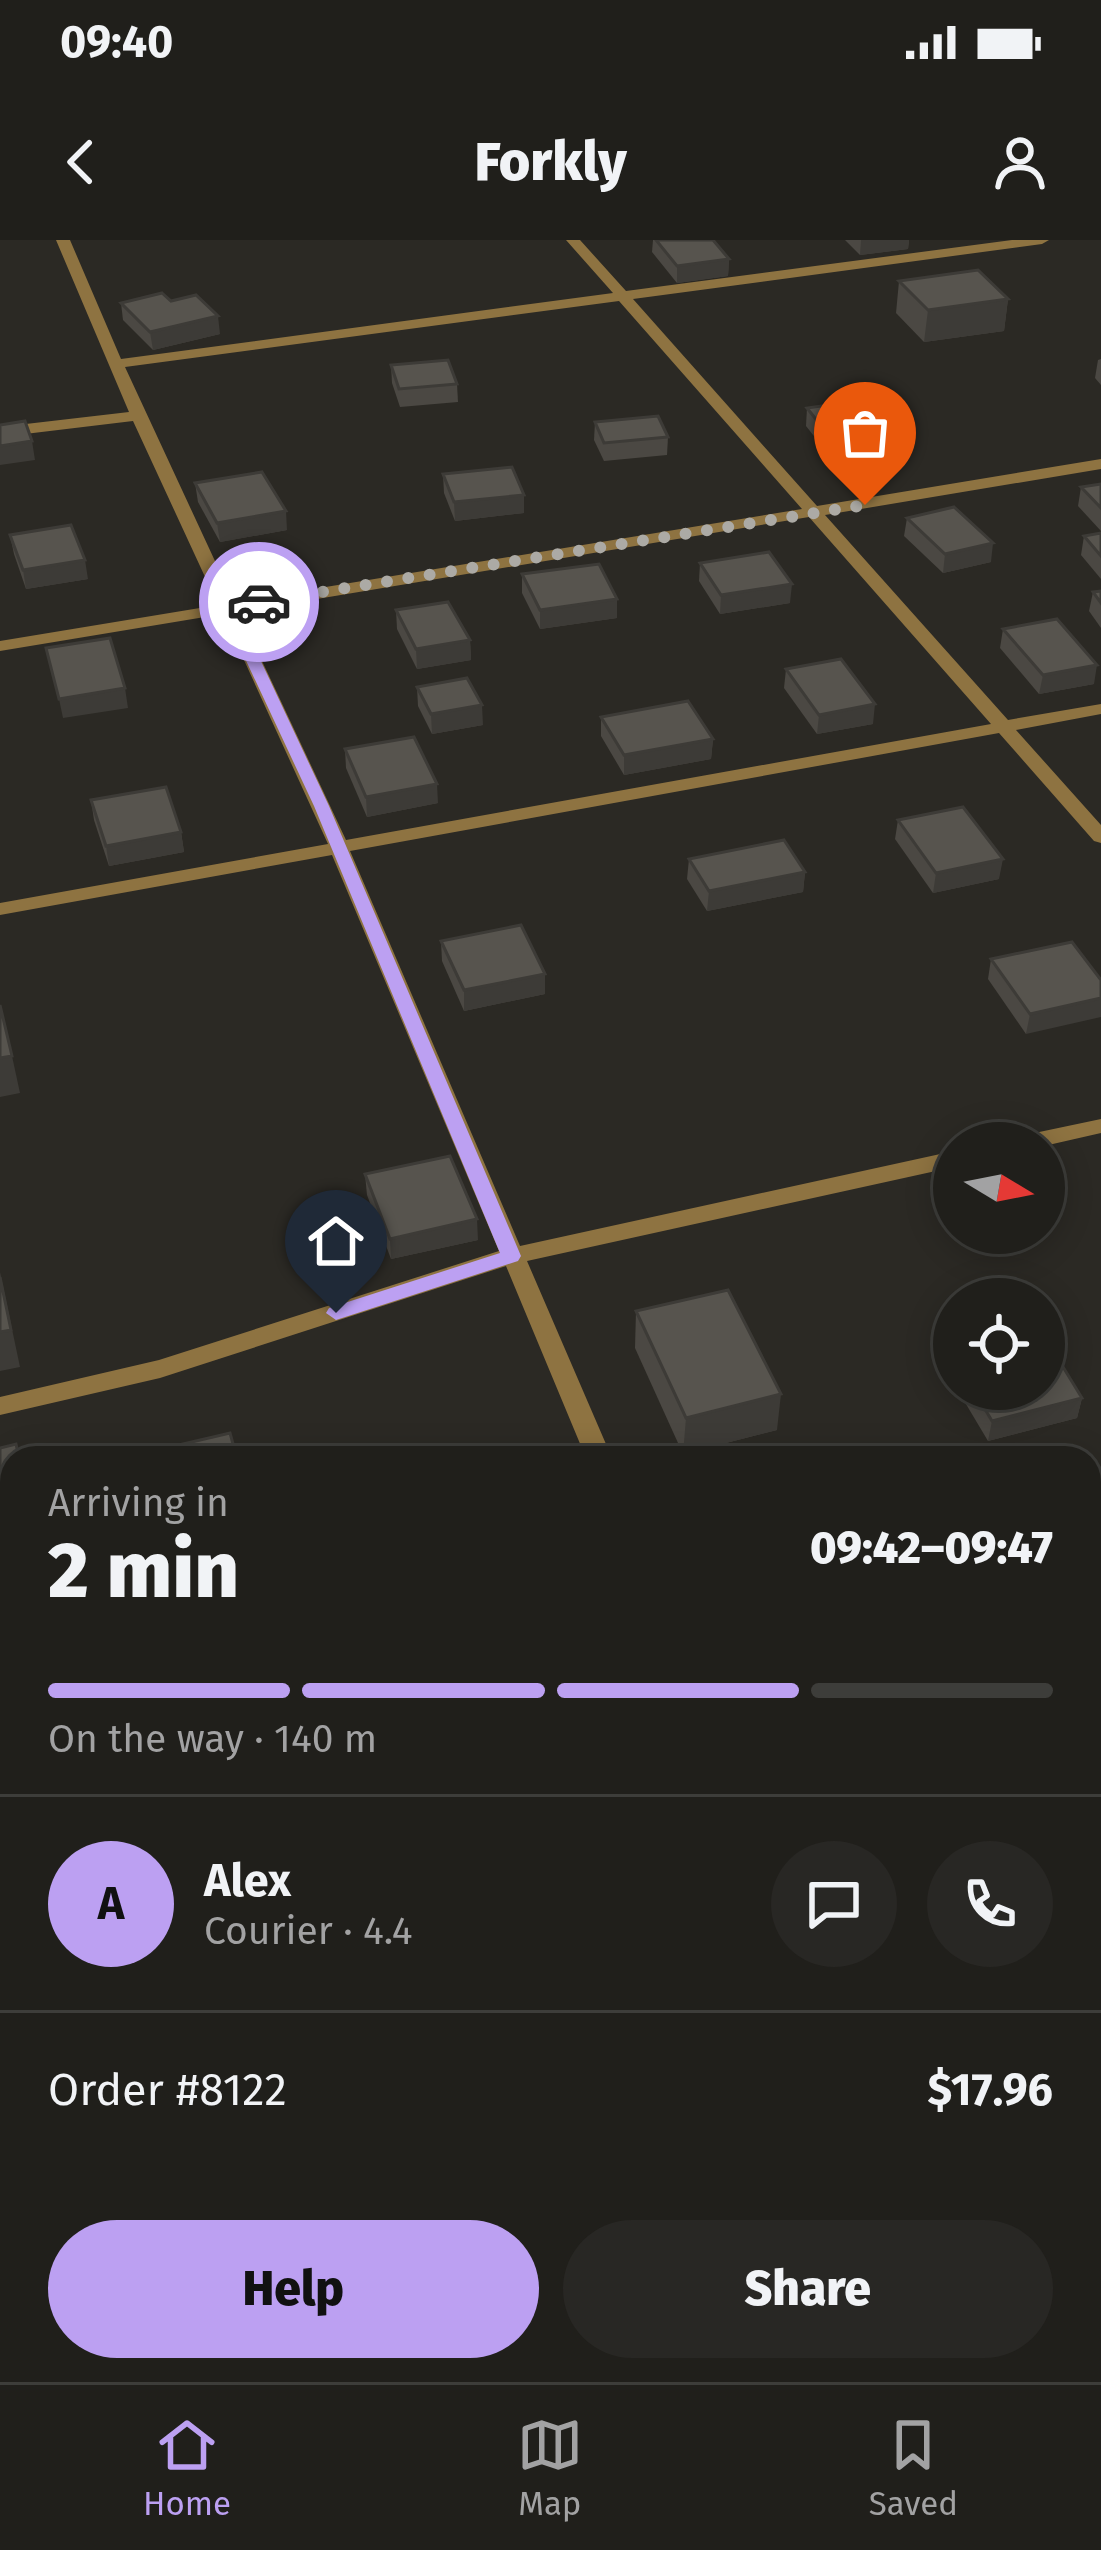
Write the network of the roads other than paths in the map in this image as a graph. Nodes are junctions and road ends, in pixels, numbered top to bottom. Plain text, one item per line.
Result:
1 (63, 240) edge
2 (573, 240) edge
3 (1042, 240) edge
4 (624, 297) junction
5 (116, 364) junction
6 (138, 416) junction
7 (0, 432) edge
8 (1101, 464) edge
9 (818, 513) junction
10 (228, 607) junction
11 (0, 646) edge
12 (1101, 709) edge
13 (1004, 726) junction
14 (1101, 837) edge
15 (339, 848) junction
16 (0, 910) edge
17 (1101, 1126) edge
18 (1065, 1134) edge
19 (933, 1164) edge
20 (511, 1256) junction
21 (0, 1406) edge
22 (594, 1446) edge

1 - 5 street
2 - 4 street
3 - 4 street
4 - 5 street
4 - 9 street
5 - 6 street
6 - 7 street
6 - 10 street
8 - 9 street
9 - 10 street
9 - 13 street
10 - 11 street
10 - 15 street
12 - 13 street
13 - 14 street
13 - 15 street
15 - 16 street
15 - 20 street
17 - 18 street
19 - 20 street
20 - 21 street
20 - 22 street

